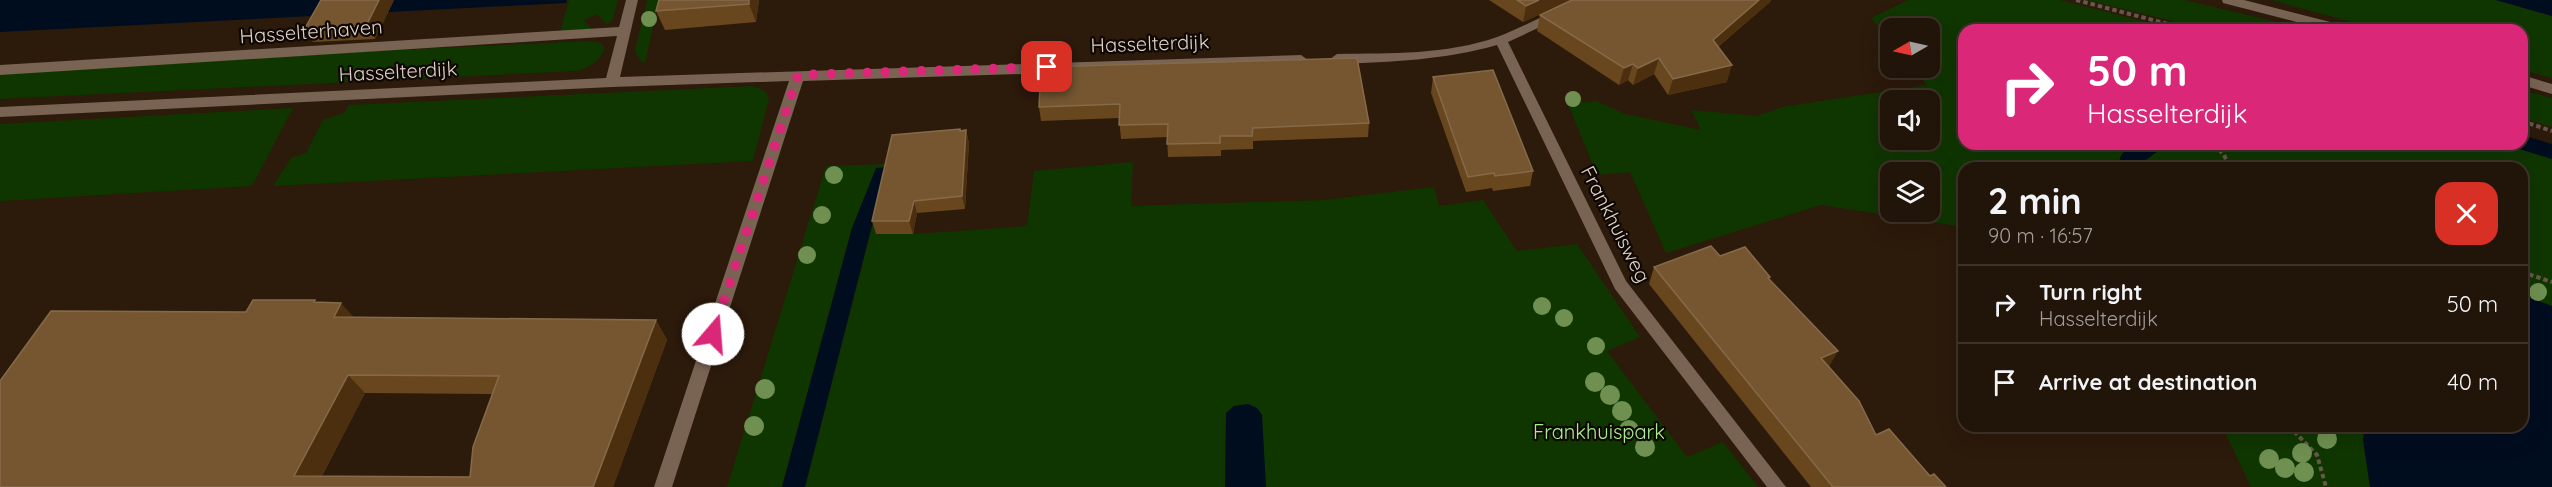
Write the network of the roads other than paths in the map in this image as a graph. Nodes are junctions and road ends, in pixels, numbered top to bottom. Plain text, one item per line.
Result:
1 (632, 0) edge
2 (1587, 0) edge
3 (2228, 0) edge
4 (2322, 24) edge
5 (625, 31) junction
6 (1501, 40) junction
7 (0, 70) edge
8 (798, 75) junction
9 (612, 82) junction
10 (2528, 82) edge
11 (2552, 89) edge
12 (0, 112) edge
13 (663, 487) edge
14 (1777, 487) edge

1 - 5 street
2 - 6 street
3 - 4 street
5 - 7 street, Hasselterhaven
5 - 9 street
6 - 8 street, Hasselterdijk
6 - 14 street, Frankhuisweg
8 - 9 street, Hasselterdijk
8 - 13 street
9 - 12 street, Hasselterdijk
10 - 11 street

